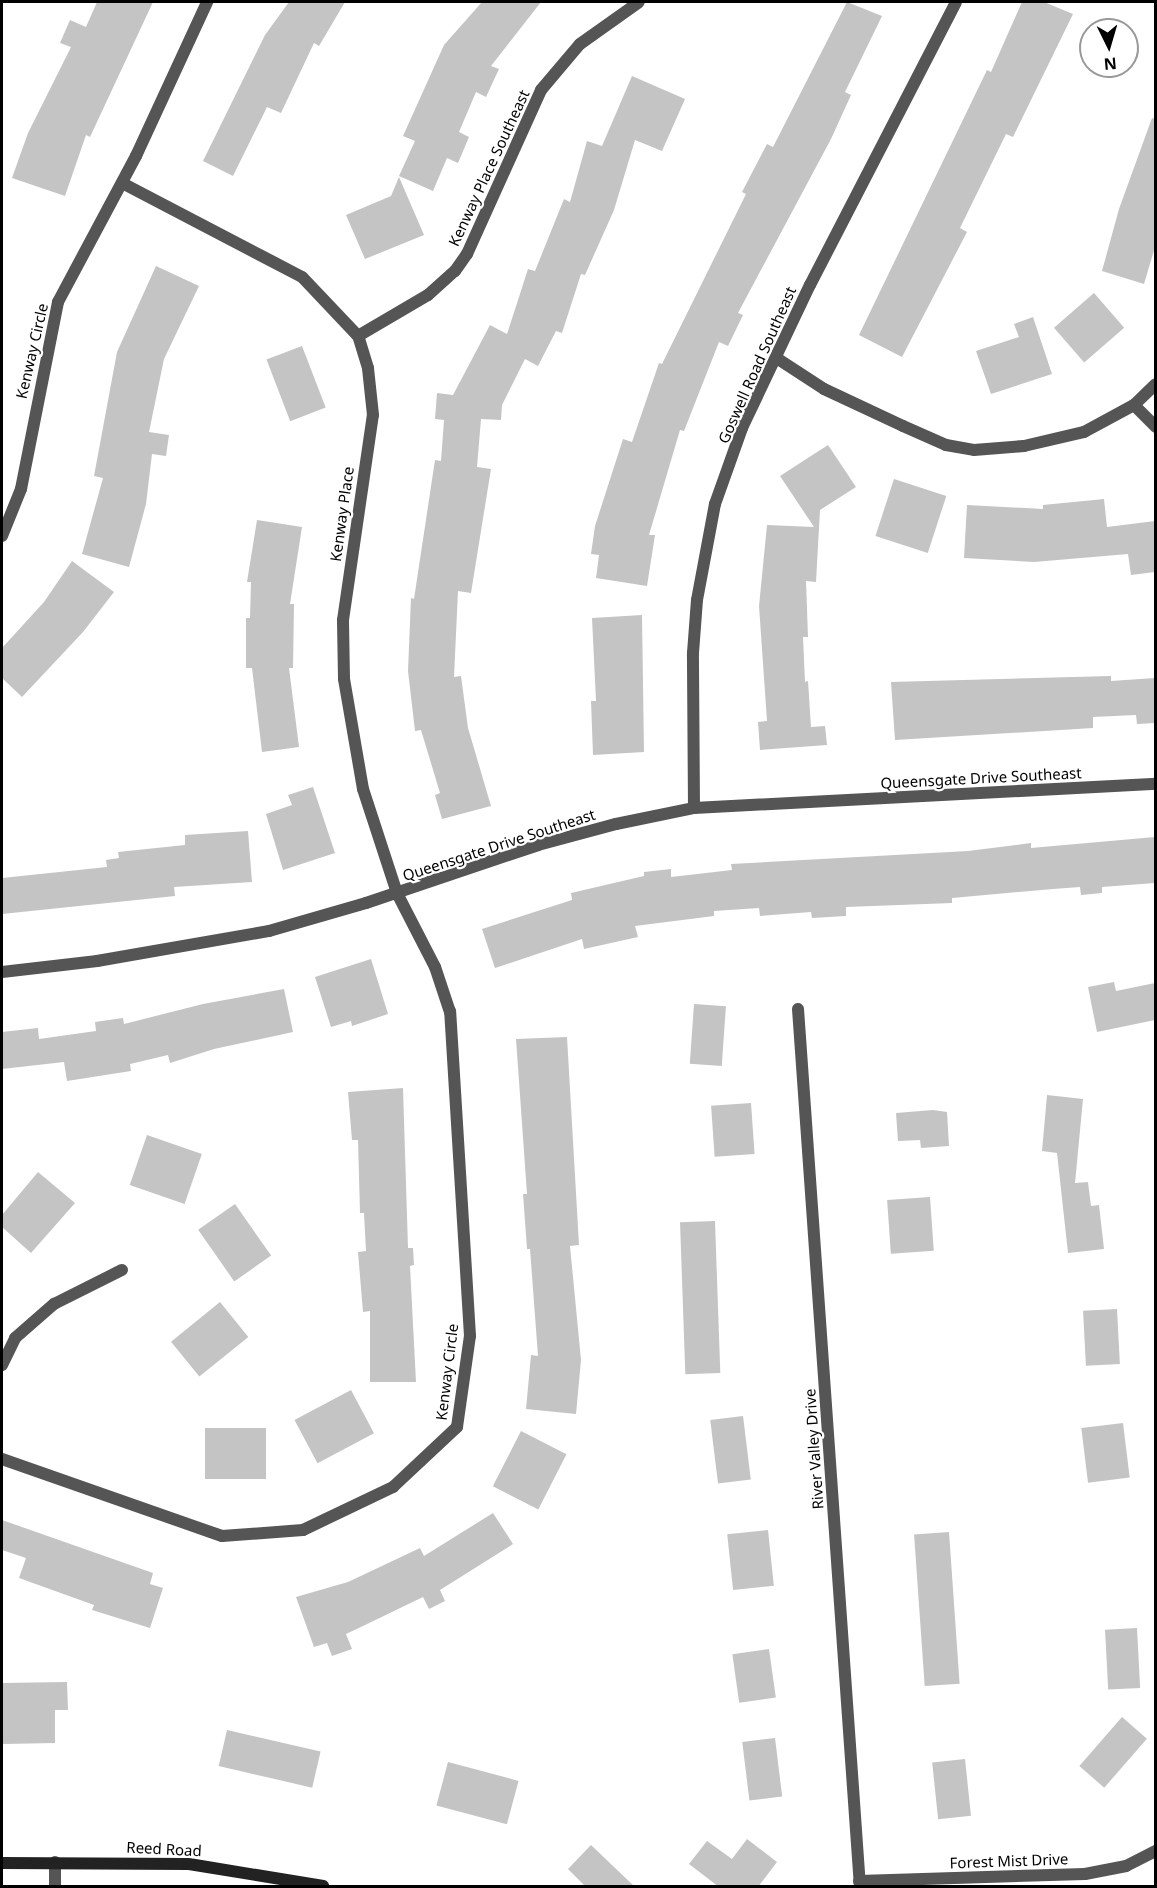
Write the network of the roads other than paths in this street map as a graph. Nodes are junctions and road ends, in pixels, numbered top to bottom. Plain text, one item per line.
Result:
1 (207, 2) edge
2 (639, 2) edge
3 (956, 2) edge
4 (122, 183) junction
5 (358, 336) junction
6 (778, 359) junction
7 (1155, 384) edge
8 (1134, 405) junction
9 (1155, 427) edge
10 (2, 536) edge
11 (1155, 783) edge
12 (694, 808) junction
13 (398, 893) junction
14 (435, 967) joint
15 (2, 972) edge
16 (798, 1009) dead end
17 (122, 1270) dead end
18 (2, 1365) edge
19 (2, 1459) edge
20 (1155, 1851) edge
21 (55, 1862) junction
22 (2, 1863) edge
23 (859, 1884) edge
24 (55, 1887) edge
25 (323, 1887) edge

1 - 4 street
2 - 5 street, Kenway Place Southeast
3 - 6 street, Goswell Road Southeast
4 - 5 street, Kenway Place
4 - 10 street, Kenway Circle
5 - 13 street, Kenway Place
6 - 8 street
6 - 12 street, Goswell Road Southeast
7 - 8 street
8 - 9 street
11 - 12 street, Queensgate Drive Southeast
12 - 13 street, Queensgate Drive Southeast
13 - 14 street, Kenway Place
13 - 15 street, Queensgate Drive Southeast
14 - 19 street, Kenway Circle
16 - 23 street, River Valley Drive
17 - 18 street
20 - 23 street, Forest Mist Drive
21 - 22 street, Reed Road
21 - 24 street
21 - 25 street, Reed Road

